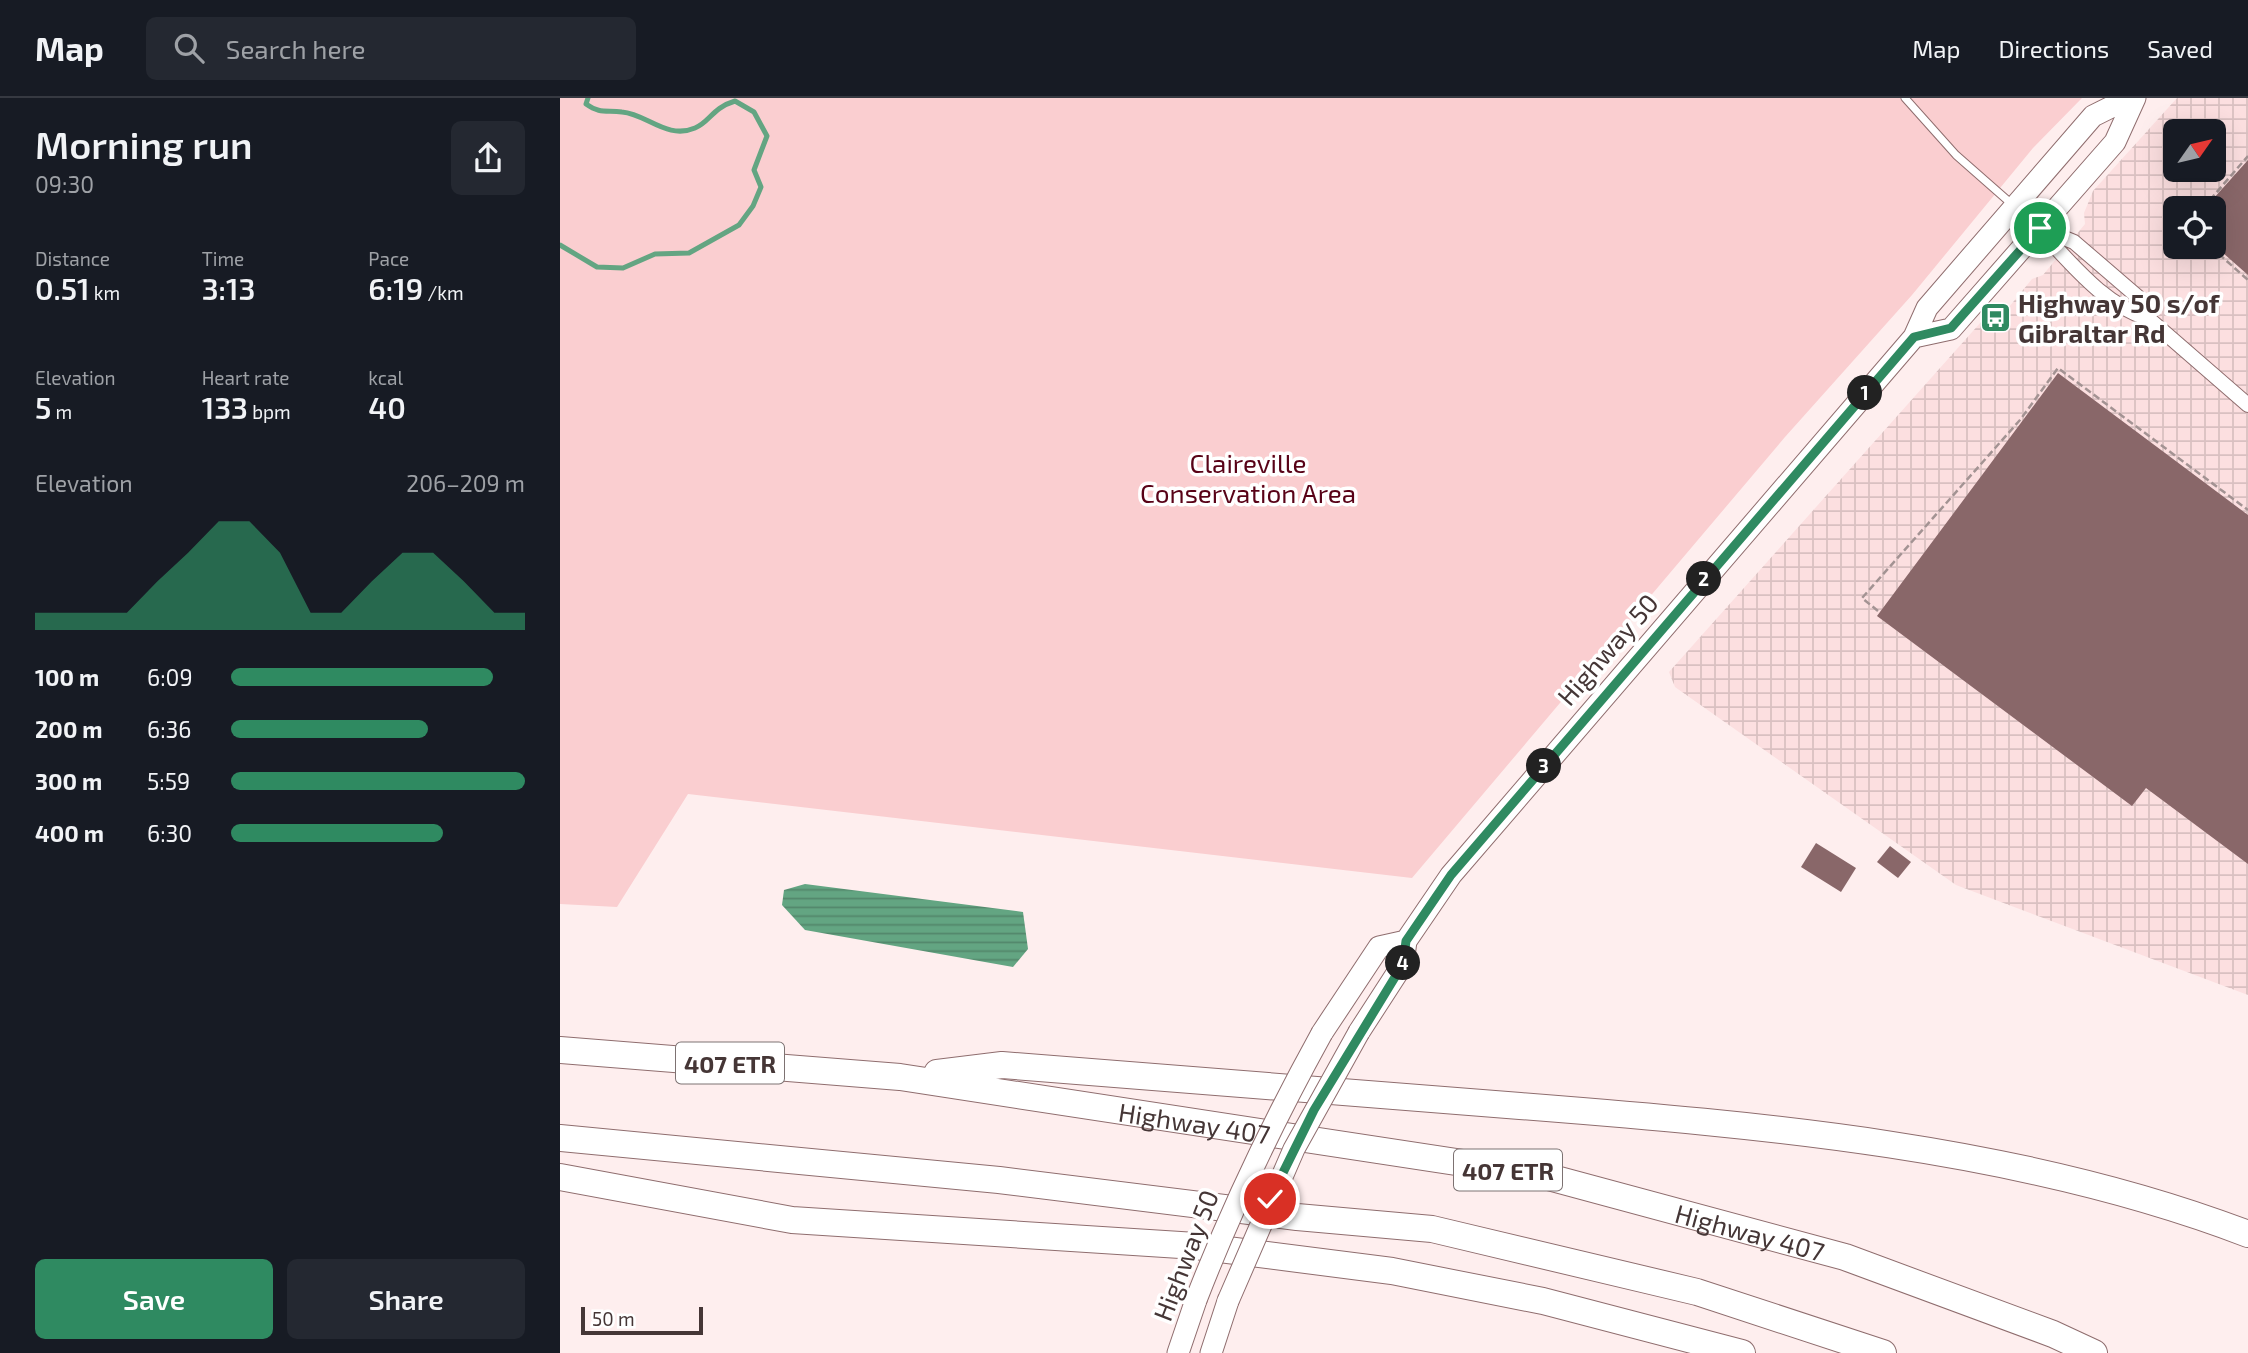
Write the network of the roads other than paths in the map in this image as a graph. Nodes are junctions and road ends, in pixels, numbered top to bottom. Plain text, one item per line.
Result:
1 (1905, 98) edge
2 (2129, 98) edge
3 (2135, 98) edge
4 (2015, 207) junction
5 (2040, 228) junction
6 (1914, 337) junction
7 (2248, 405) edge
8 (1406, 941) junction
9 (560, 1050) edge
10 (900, 1077) junction
11 (560, 1138) edge
12 (560, 1177) edge
13 (2248, 1234) edge
14 (1683, 1338) junction
15 (1178, 1353) edge
16 (1210, 1353) edge
17 (1707, 1353) edge
18 (1742, 1353) edge
19 (1883, 1353) edge
20 (2094, 1353) edge

1 - 4 lane
2 - 4 main road, Highway 50
3 - 5 main road
4 - 5 street
4 - 6 main road, Highway 50
5 - 6 main road
5 - 7 street
6 - 8 main road, Highway 50
8 - 15 main road, Highway 50, bridge
8 - 16 main road, Highway 50, bridge
9 - 10 highway, Highway 407 / 407 ETR
10 - 13 highway
10 - 20 highway, Highway 407 / 407 ETR
11 - 19 highway
12 - 14 highway
14 - 17 highway
14 - 18 highway

